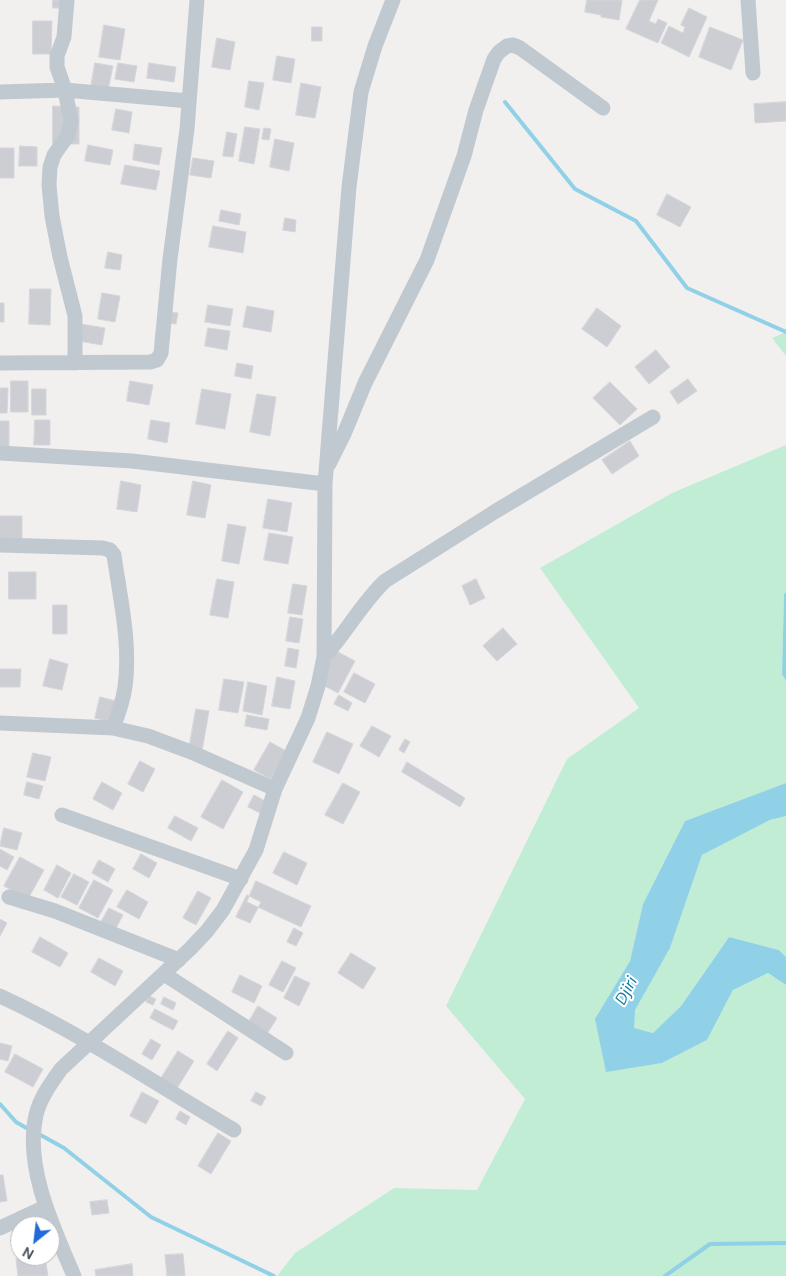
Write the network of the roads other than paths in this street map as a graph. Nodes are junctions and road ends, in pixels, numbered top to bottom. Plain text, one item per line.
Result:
1 (67, 0) edge
2 (197, 0) edge
3 (394, 0) edge
4 (748, 0) edge
5 (753, 73) dead end
6 (65, 90) junction
7 (0, 92) edge
8 (189, 101) junction
9 (603, 108) dead end
10 (75, 362) junction
11 (0, 363) edge
12 (653, 417) dead end
13 (0, 453) edge
14 (326, 468) junction
15 (324, 484) junction
16 (0, 545) edge
17 (324, 657) junction
18 (0, 723) edge
19 (113, 728) junction
20 (275, 789) junction
21 (62, 815) dead end
22 (241, 879) junction
23 (8, 897) dead end
24 (179, 960) junction
25 (164, 974) junction
26 (0, 996) edge
27 (90, 1042) junction
28 (286, 1053) dead end
29 (234, 1130) dead end
30 (44, 1207) junction
31 (0, 1228) edge
32 (74, 1276) edge

1 - 6 street
2 - 8 street
3 - 14 street
4 - 5 street
6 - 7 street
6 - 8 street
6 - 10 street
8 - 10 street
9 - 14 street
10 - 11 street
12 - 17 street
13 - 15 street
14 - 15 street
15 - 17 street
16 - 19 street
17 - 20 street
18 - 19 street
19 - 20 street
20 - 22 street
21 - 22 street
22 - 24 street
23 - 24 street
24 - 25 street
25 - 27 street
25 - 28 street
26 - 27 street
27 - 29 street
27 - 30 street
30 - 31 street
30 - 32 street

